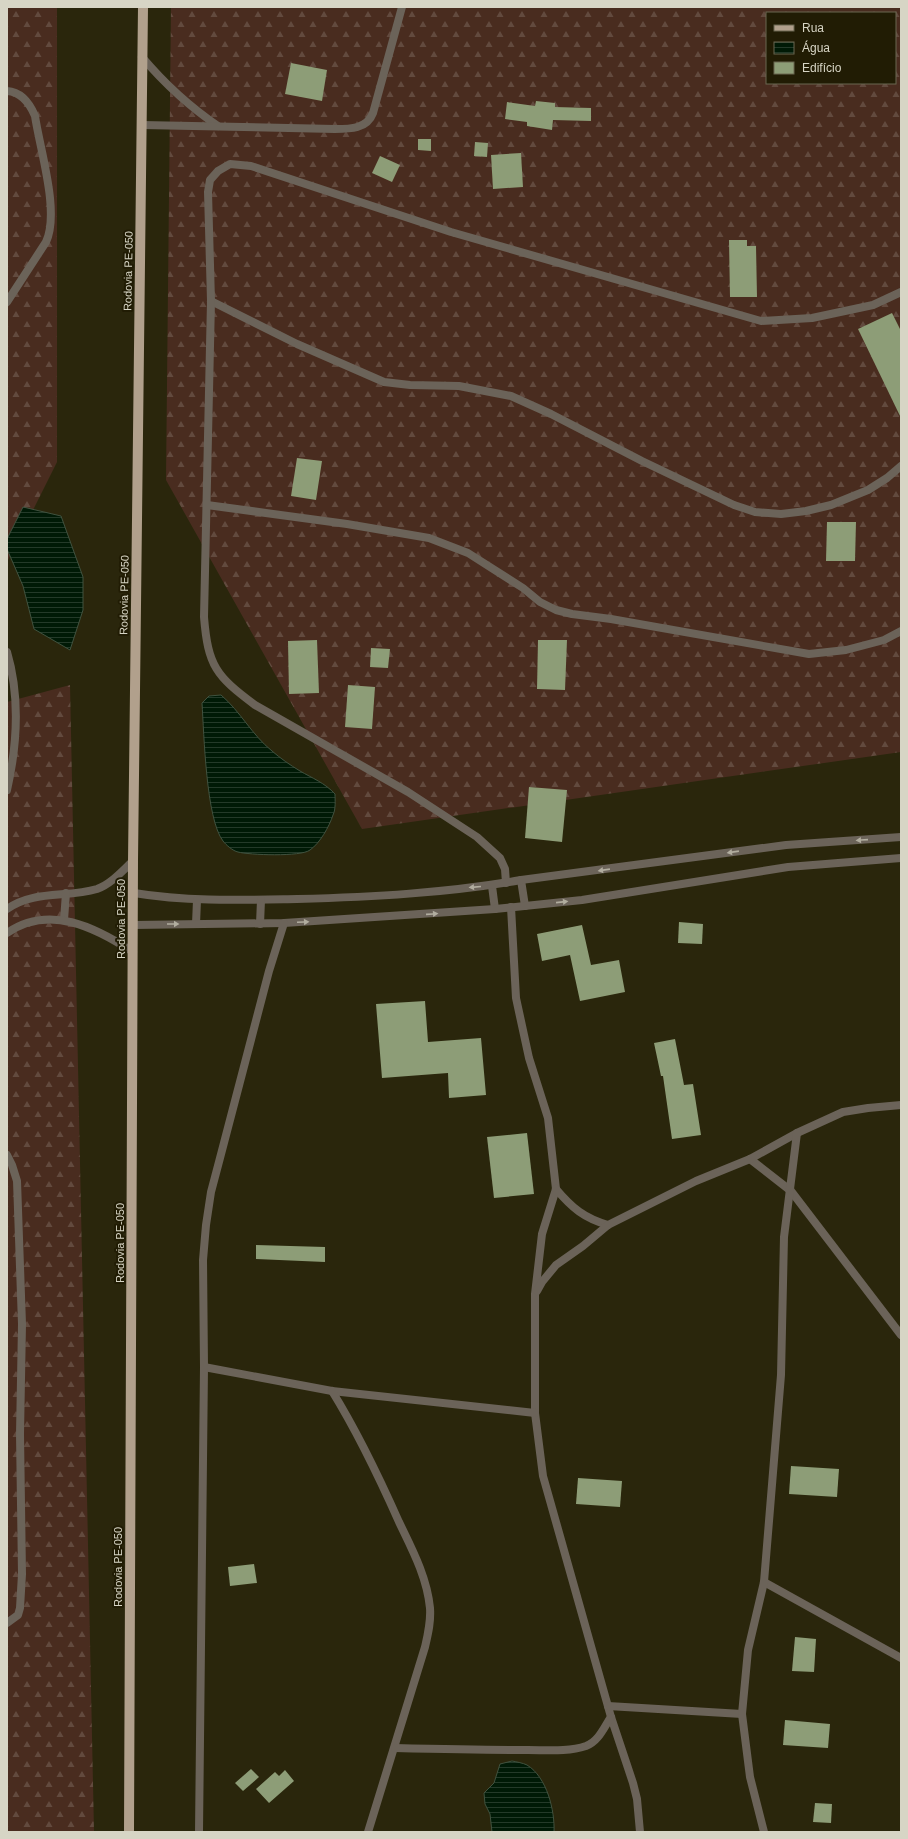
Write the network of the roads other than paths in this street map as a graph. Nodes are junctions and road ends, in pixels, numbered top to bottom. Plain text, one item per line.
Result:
1 (143, 7) edge
2 (402, 7) edge
3 (142, 57) junction
4 (7, 91) edge
5 (142, 126) junction
6 (218, 126) junction
7 (901, 292) edge
8 (211, 301) junction
9 (7, 302) edge
10 (901, 466) edge
11 (207, 505) junction
12 (901, 631) edge
13 (7, 652) edge
14 (7, 790) edge
15 (901, 838) edge
16 (901, 858) edge
17 (133, 861) junction
18 (521, 880) junction
19 (506, 882) junction
20 (492, 886) junction
21 (134, 893) junction
22 (66, 894) junction
23 (197, 900) junction
24 (261, 900) junction
25 (525, 906) junction
26 (510, 907) junction
27 (7, 909) edge
28 (495, 909) junction
29 (64, 920) junction
30 (284, 923) junction
31 (134, 924) junction
32 (196, 924) junction
33 (260, 924) junction
34 (7, 933) edge
35 (133, 952) junction
36 (901, 1105) edge
37 (797, 1133) junction
38 (7, 1155) edge
39 (750, 1159) junction
40 (556, 1189) junction
41 (791, 1191) junction
42 (608, 1225) junction
43 (535, 1294) junction
44 (901, 1335) edge
45 (204, 1367) junction
46 (332, 1391) junction
47 (535, 1413) junction
48 (764, 1582) junction
49 (7, 1623) edge
50 (901, 1658) edge
51 (608, 1706) junction
52 (742, 1714) junction
53 (611, 1716) junction
54 (394, 1748) junction
55 (129, 1832) edge
56 (199, 1832) edge
57 (368, 1832) edge
58 (640, 1832) edge
59 (764, 1832) edge

1 - 3 main road, Rodovia PE-050
2 - 6 street
3 - 5 main road, Rodovia PE-050
3 - 6 street
4 - 9 street
5 - 6 street
5 - 17 main road, Rodovia PE-050
7 - 8 street
8 - 10 street
8 - 11 street
11 - 12 street
11 - 19 street
13 - 14 street
15 -> 18 street
25 -> 16 street
17 - 21 main road, Rodovia PE-050
17 - 22 street
18 - 19 street
18 - 25 street
19 - 20 street
20 -> 24 street
20 - 28 street
21 - 23 street
21 - 31 main road, Rodovia PE-050
22 - 27 street
22 - 29 street
23 - 24 street
23 - 32 street
24 - 33 street
25 - 26 street
26 - 28 street
26 - 40 street
30 -> 28 street
29 - 34 street
29 - 35 street
30 - 33 street
30 - 45 street
31 -> 32 street
31 - 35 main road, Rodovia PE-050
32 - 33 street
35 - 55 main road, Rodovia PE-050
36 - 37 street
37 - 39 street
37 - 41 street
38 - 49 street
39 - 41 street
39 - 42 street
40 - 42 street
40 - 43 street
41 - 44 street
41 - 48 street
42 - 43 street
43 - 47 street
45 - 46 street
45 - 56 street
46 - 47 street
46 - 54 street
47 - 51 street
48 - 50 street
48 - 52 street
51 - 52 street
51 - 53 street
52 - 59 street
53 - 54 street
53 - 58 street
54 - 57 street

